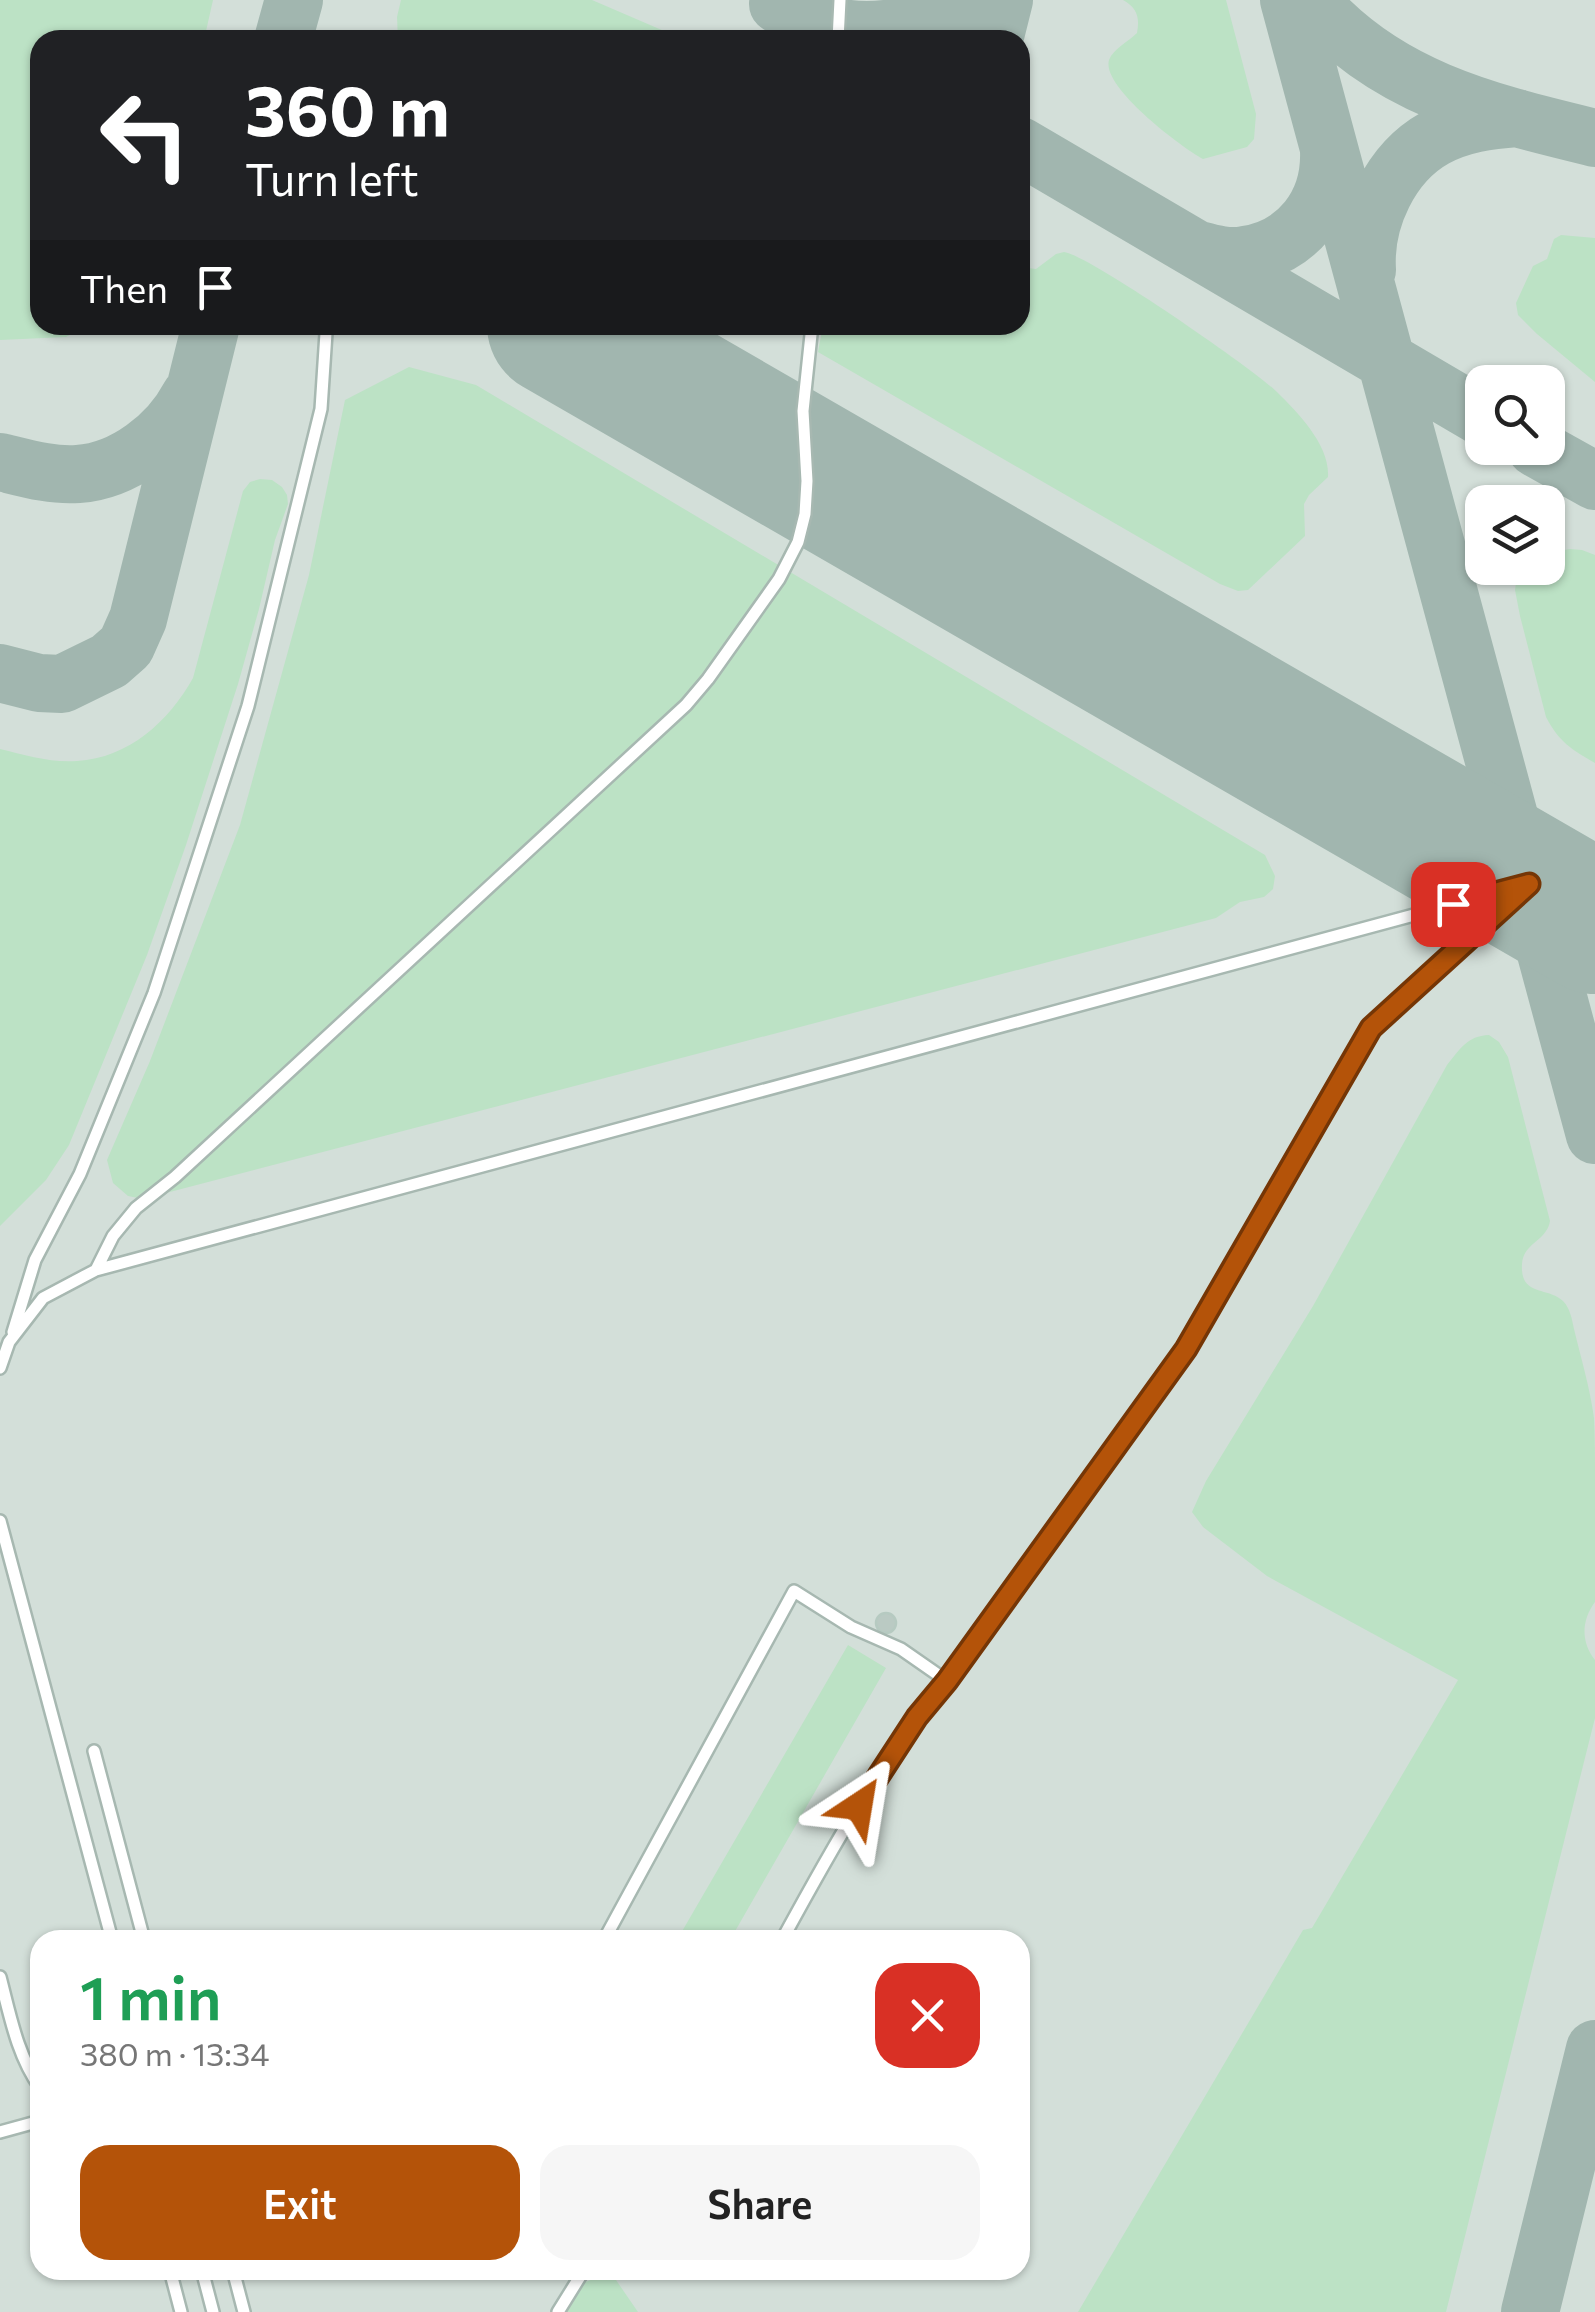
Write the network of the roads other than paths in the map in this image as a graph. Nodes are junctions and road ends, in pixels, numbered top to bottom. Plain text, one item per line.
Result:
1 (840, 0) edge
2 (838, 30) edge
3 (326, 335) edge
4 (811, 335) edge
5 (96, 1270) junction
6 (10, 1342) junction
7 (0, 1368) edge
8 (0, 1522) edge
9 (947, 1681) junction
10 (94, 1751) dead end
11 (109, 1930) edge
12 (141, 1930) edge
13 (609, 1930) edge
14 (787, 1930) edge
15 (0, 1977) edge
16 (30, 2072) edge
17 (30, 2124) edge
18 (0, 2132) edge
19 (173, 2280) edge
20 (205, 2280) edge
21 (236, 2280) edge
22 (578, 2280) edge
23 (181, 2312) edge
24 (213, 2312) edge
25 (244, 2312) edge
26 (558, 2312) edge

1 - 2 lane
3 - 6 lane
4 - 5 lane
5 - 6 lane
5 - 9 lane
6 - 7 lane
8 - 11 lane
9 - 13 lane
9 - 14 lane
10 - 12 lane
15 - 16 lane
17 - 18 lane
19 - 23 lane
20 - 24 lane
21 - 25 lane
22 - 26 lane

